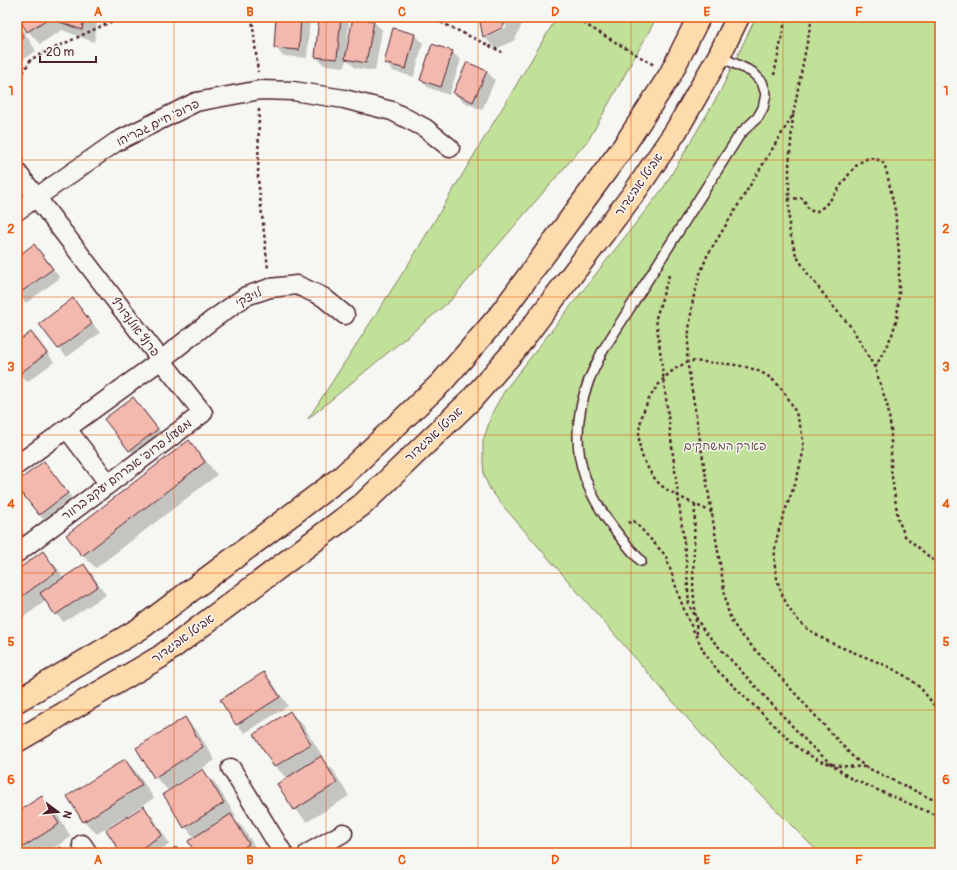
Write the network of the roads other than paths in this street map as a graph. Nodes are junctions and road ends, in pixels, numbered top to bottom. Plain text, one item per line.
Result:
1 (699, 17) edge
2 (738, 17) edge
3 (720, 56) junction
4 (450, 148) dead end
5 (17, 172) edge
6 (36, 197) junction
7 (17, 211) edge
8 (345, 315) dead end
9 (161, 360) junction
10 (67, 429) junction
11 (17, 465) edge
12 (109, 484) junction
13 (17, 553) edge
14 (641, 561) dead end
15 (17, 701) edge
16 (17, 741) edge
17 (231, 768) dead end
18 (343, 833) dead end
19 (283, 853) edge
20 (308, 853) edge

1 - 15 main road
2 - 3 main road, אביטל אביגדור
3 - 14 lane
3 - 16 main road, אביטל אביגדור
4 - 6 street, פרופ' חיים גבריהו
5 - 6 street, פרנץ אולנדורף
6 - 7 street, פרופ' חיים גבריהו
6 - 9 street, פרנץ אולנדורף
8 - 9 street, לויצקי
9 - 10 street, פרנץ אולנדורף
9 - 12 street, משעול פרופ' אברהם יעקב ברוור
10 - 11 street, פרנץ אולנדורף
10 - 12 street
12 - 13 street, משעול פרופ' אברהם יעקב ברוור
17 - 19 street
18 - 20 street

